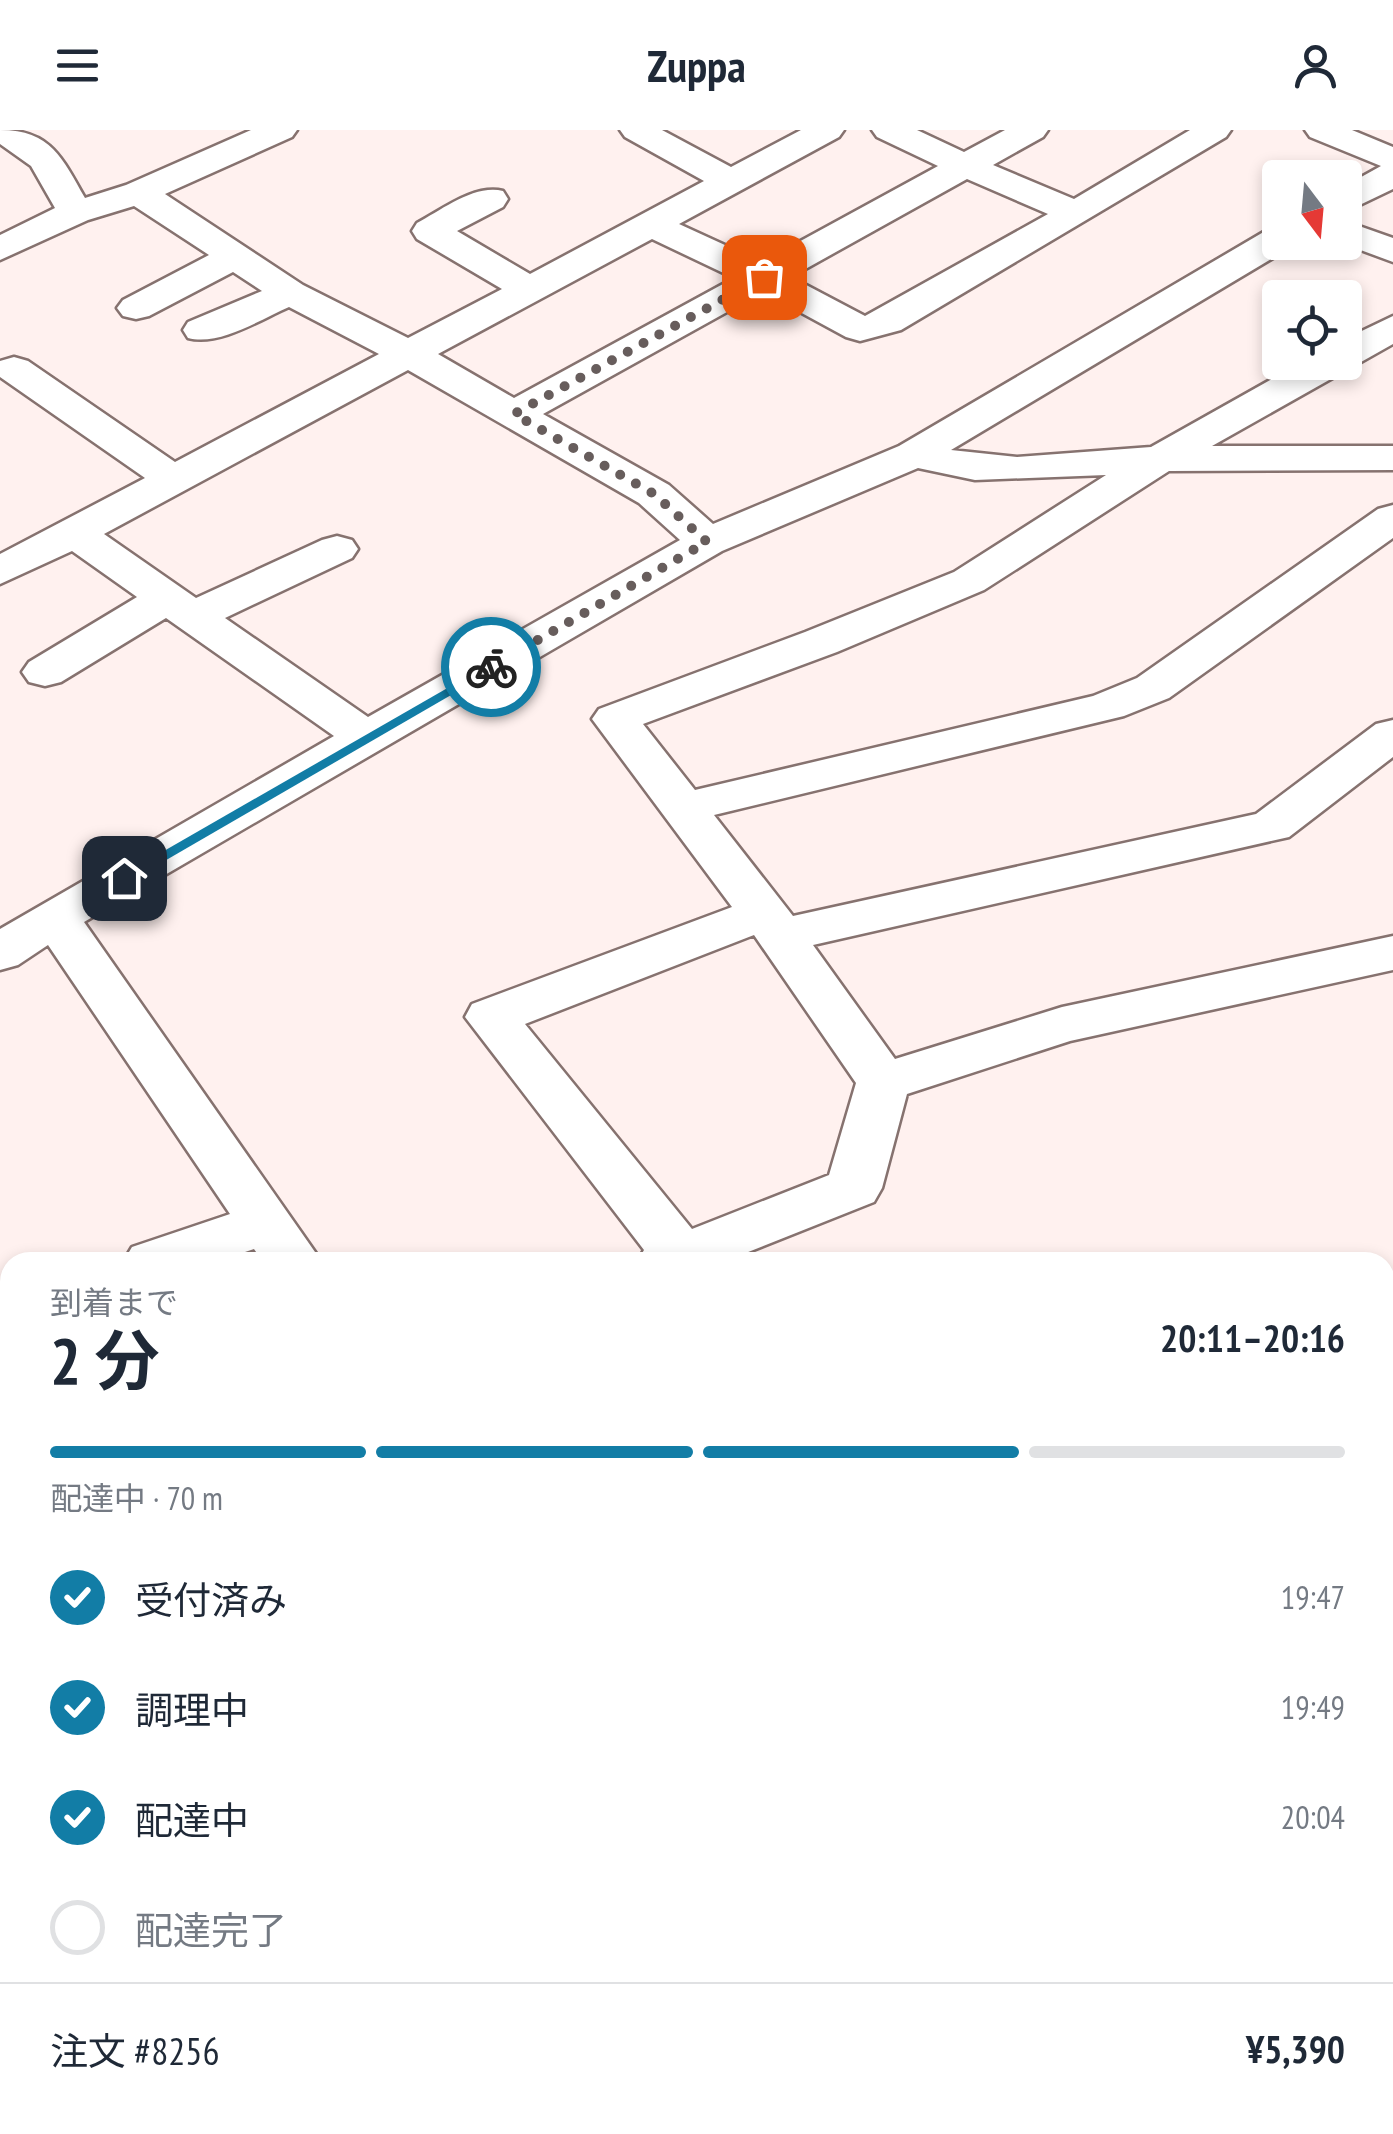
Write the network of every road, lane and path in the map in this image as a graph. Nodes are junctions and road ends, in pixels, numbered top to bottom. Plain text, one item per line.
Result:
1 (280, 130) edge
2 (636, 130) edge
3 (889, 130) edge
4 (1030, 130) edge
5 (1214, 130) edge
6 (1322, 130) edge
7 (13, 132) edge
8 (800, 135) edge
9 (1393, 159) edge
10 (966, 166) junction
11 (1393, 174) edge
12 (731, 182) junction
13 (1362, 191) edge
14 (139, 193) junction
15 (490, 199) dead end
16 (76, 212) junction
17 (1076, 213) junction
18 (652, 224) junction
19 (1362, 239) edge
20 (0, 248) edge
21 (1262, 249) edge
22 (1393, 251) edge
23 (232, 258) junction
24 (764, 277) junction
25 (530, 290) junction
26 (290, 293) junction
27 (136, 308) dead end
28 (1393, 328) edge
29 (202, 330) dead end
30 (1362, 345) edge
31 (411, 355) junction
32 (14, 370) dead end
33 (1299, 380) edge
34 (514, 414) junction
35 (914, 455) junction
36 (1393, 458) edge
37 (1160, 459) junction
38 (174, 480) junction
39 (1393, 518) edge
40 (74, 533) junction
41 (707, 542) junction
42 (337, 548) dead end
43 (0, 571) edge
44 (180, 608) junction
45 (45, 672) dead end
46 (1393, 734) edge
47 (368, 738) junction
48 (683, 808) junction
49 (55, 917) junction
50 (772, 925) junction
51 (0, 953) edge
52 (1393, 953) edge
53 (883, 1082) junction
54 (280, 1243) edge
55 (219, 1252) edge
56 (672, 1252) edge
57 (698, 1252) edge

1 - 14 street
2 - 12 street
3 - 10 street
4 - 10 street
5 - 17 street
6 - 9 street
7 - 16 street
8 - 12 street
10 - 17 street
10 - 24 street
11 - 13 street
12 - 18 street
14 - 16 street
14 - 23 street
15 - 25 street
16 - 20 street
17 - 24 street
18 - 24 street
18 - 25 street
19 - 22 street
21 - 35 street
23 - 26 street
23 - 27 street
24 - 34 street
25 - 31 street
26 - 29 street
26 - 31 street
28 - 30 street
31 - 34 street
31 - 38 street
32 - 38 street
33 - 37 street
34 - 41 street
35 - 37 street
35 - 41 street
36 - 37 street
37 - 48 street
38 - 40 street
39 - 48 street
40 - 43 street
40 - 44 street
41 - 47 street
42 - 44 street
44 - 45 street
44 - 47 street
46 - 50 street
47 - 49 street
48 - 50 street
49 - 51 street
49 - 54 street
50 - 53 street
50 - 56 street
52 - 53 street
53 - 57 street
54 - 55 street

